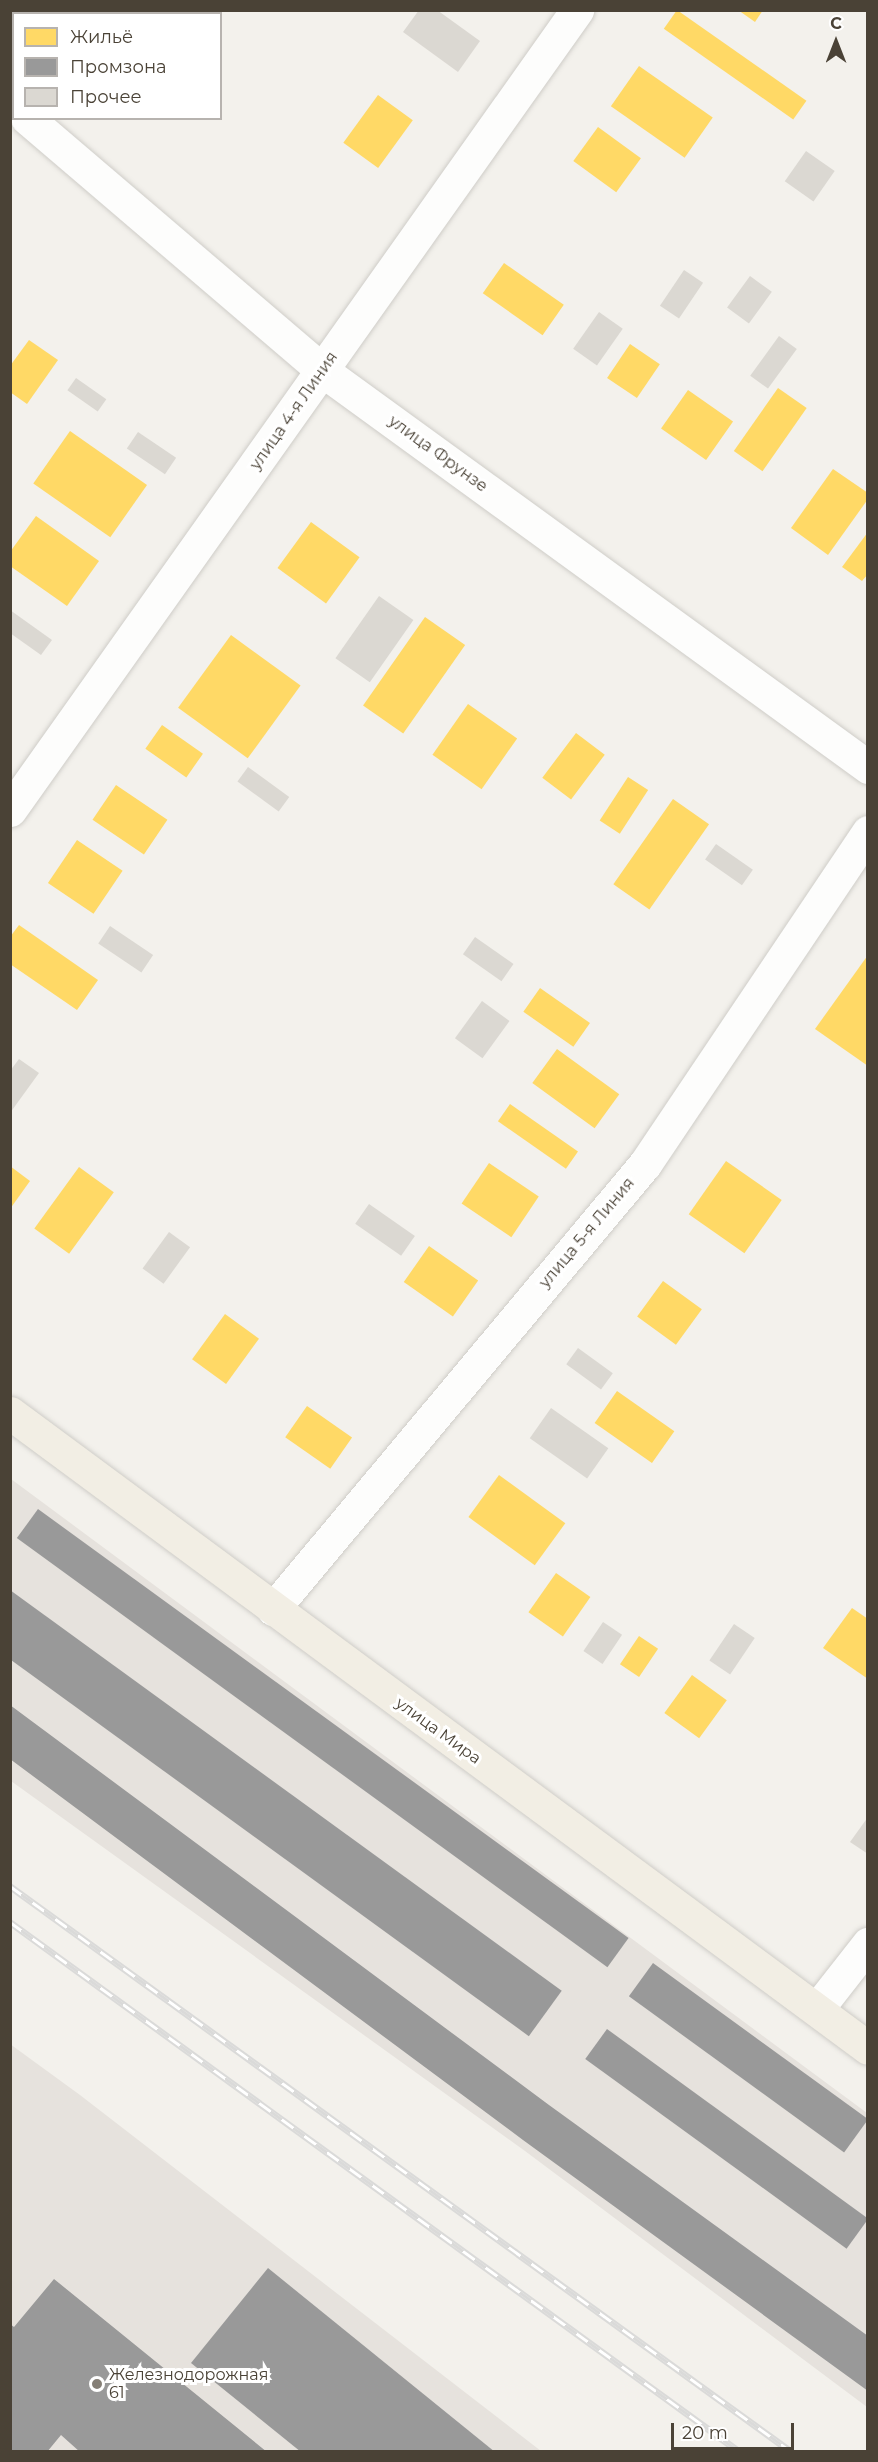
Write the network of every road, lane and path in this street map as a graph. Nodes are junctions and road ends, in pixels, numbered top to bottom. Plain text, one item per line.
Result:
1 (577, 10) edge
2 (29, 120) edge
3 (323, 370) junction
4 (867, 767) edge
5 (10, 810) edge
6 (867, 832) edge
7 (10, 1413) edge
8 (273, 1610) junction
9 (867, 1944) edge
10 (817, 2009) junction
11 (867, 2048) edge

1 - 3 street, улица 4-я Линия
2 - 3 street, улица Фрунзе
3 - 4 street, улица Фрунзе
3 - 5 street, улица 4-я Линия
6 - 8 street, улица 5-я Линия
7 - 8 main road, улица Мира
8 - 10 main road, улица Мира
9 - 10 street
10 - 11 main road, улица Мира

